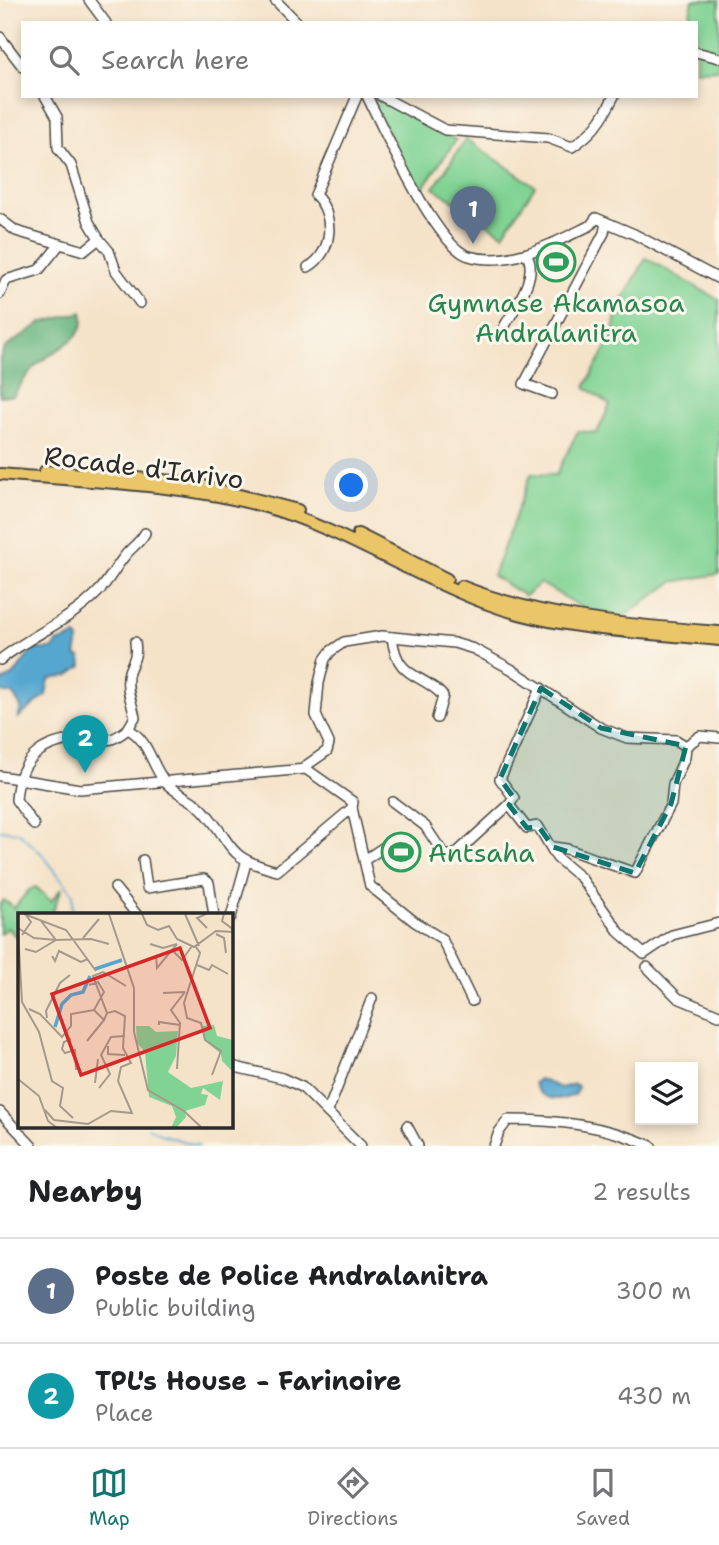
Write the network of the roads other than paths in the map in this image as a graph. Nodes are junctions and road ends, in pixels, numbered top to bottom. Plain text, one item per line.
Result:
1 (89, 0) edge
2 (275, 0) edge
3 (105, 21) edge
4 (296, 21) edge
5 (0, 37) edge
6 (698, 52) edge
7 (719, 58) edge
8 (21, 63) edge
9 (46, 98) edge
10 (356, 98) edge
11 (368, 98) edge
12 (385, 98) edge
13 (613, 98) edge
14 (0, 219) edge
15 (606, 222) junction
16 (99, 239) junction
17 (60, 244) junction
18 (526, 254) junction
19 (308, 267) dead end
20 (719, 279) edge
21 (0, 294) edge
22 (140, 303) dead end
23 (502, 331) dead end
24 (551, 394) dead end
25 (0, 468) edge
26 (0, 474) edge
27 (145, 533) dead end
28 (719, 632) edge
29 (392, 637) junction
30 (719, 640) edge
31 (135, 642) dead end
32 (0, 660) edge
33 (541, 688) junction
34 (437, 718) dead end
35 (128, 729) junction
36 (719, 738) edge
37 (686, 746) junction
38 (306, 769) junction
39 (0, 776) edge
40 (17, 778) junction
41 (166, 783) junction
42 (393, 802) dead end
43 (509, 805) junction
44 (352, 808) junction
45 (34, 825) dead end
46 (552, 847) junction
47 (384, 848) dead end
48 (366, 859) junction
49 (143, 860) dead end
50 (246, 863) junction
51 (115, 888) dead end
52 (136, 913) edge
53 (214, 913) edge
54 (232, 913) edge
55 (719, 923) edge
56 (647, 967) dead end
57 (372, 998) dead end
58 (471, 1001) dead end
59 (719, 1015) edge
60 (233, 1067) edge
61 (328, 1111) junction
62 (0, 1112) edge
63 (407, 1126) dead end
64 (32, 1146) edge
65 (361, 1146) edge
66 (418, 1146) edge
67 (494, 1146) edge
68 (651, 1146) edge

1 - 3 street
2 - 4 street
5 - 8 street
6 - 7 street
9 - 16 street
10 - 19 street
11 - 18 street
12 - 13 street
14 - 17 street
15 - 18 street
15 - 20 street
15 - 24 street
16 - 17 street
16 - 22 street
17 - 21 street
18 - 23 street
25 - 28 main road, Rocade d'Iarivo
26 - 30 main road, Rocade d'Iarivo
27 - 32 street
29 - 33 street
29 - 34 street
29 - 38 street
31 - 35 street
33 - 37 street
33 - 43 street
35 - 40 street
35 - 41 street
36 - 37 street
37 - 46 street
38 - 41 street
38 - 44 street
39 - 40 street
40 - 41 street
40 - 45 street
41 - 50 street
42 - 43 street
43 - 46 street
44 - 48 street
44 - 50 street
46 - 55 street
47 - 48 street
48 - 58 street
49 - 53 street
50 - 54 street
51 - 52 street
56 - 59 street
57 - 61 street
60 - 61 street
61 - 65 street
62 - 64 street
63 - 66 street
67 - 68 street

